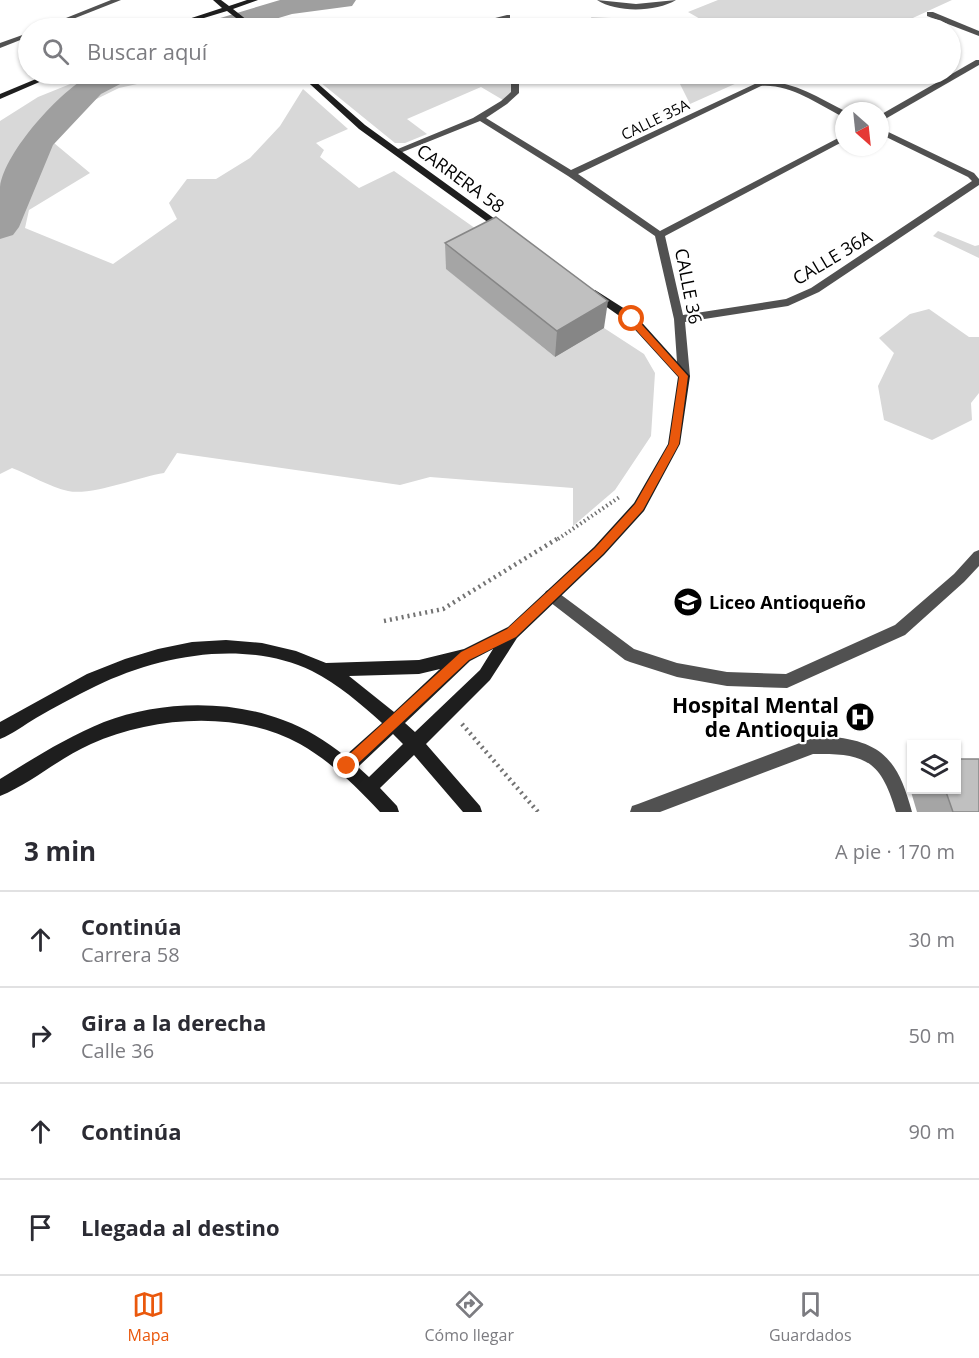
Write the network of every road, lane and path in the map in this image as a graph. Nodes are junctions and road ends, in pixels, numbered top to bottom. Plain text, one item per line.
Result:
1 (117, 0) edge
2 (217, 0) edge
3 (254, 0) edge
4 (601, 0) edge
5 (672, 0) edge
6 (229, 8) junction
7 (930, 15) dead end
8 (507, 17) dead end
9 (71, 18) edge
10 (197, 18) edge
11 (241, 18) edge
12 (503, 18) edge
13 (938, 18) edge
14 (961, 27) edge
15 (979, 34) edge
16 (18, 39) edge
17 (0, 46) edge
18 (979, 62) edge
19 (961, 72) edge
20 (31, 84) edge
21 (314, 84) edge
22 (515, 84) edge
23 (759, 84) edge
24 (781, 84) edge
25 (941, 84) edge
26 (0, 97) edge
27 (835, 110) edge
28 (889, 114) edge
29 (479, 117) junction
30 (889, 135) edge
31 (835, 143) edge
32 (397, 151) junction
33 (571, 174) junction
34 (508, 232) edge
35 (660, 235) junction
36 (584, 286) edge
37 (679, 319) junction
38 (684, 376) junction
39 (624, 494) dead end
40 (979, 556) edge
41 (551, 595) junction
42 (384, 621) dead end
43 (512, 633) junction
44 (465, 656) junction
45 (325, 670) junction
46 (449, 709) junction
47 (393, 722) junction
48 (0, 731) edge
49 (414, 743) junction
50 (347, 766) junction
51 (0, 788) edge
52 (369, 788) junction
53 (391, 812) edge
54 (474, 812) edge
55 (538, 812) edge
56 (638, 812) edge
57 (904, 812) edge

1 - 9 street
2 - 6 main road
3 - 6 main road
4 - 5 street
6 - 10 main road
6 - 11 main road
7 - 13 street
8 - 12 street
14 - 15 street
16 - 17 street
18 - 19 street
20 - 26 main road
21 - 32 main road, CARRERA 58
22 - 29 street
23 - 33 street, CALLE 35A
24 - 27 street, CALLE 35A
25 - 28 street
29 - 32 street
29 - 33 street
30 - 37 street, CALLE 36A
31 - 35 street, CALLE 36
32 - 34 main road, CARRERA 58
33 - 35 street
35 - 37 street, CALLE 36
36 - 38 main road
37 - 38 street, CALLE 36
38 - 41 main road, CALLE 36
39 - 42 path
40 - 41 street
41 - 43 main road, CALLE 36
43 - 44 main road
43 - 46 main road
44 - 45 main road
44 - 47 main road
45 - 47 main road
45 - 48 main road
46 - 49 main road
46 - 55 path
47 - 49 main road
47 - 50 main road
49 - 52 main road
49 - 54 main road
50 - 51 main road
50 - 52 main road
52 - 53 main road
56 - 57 street

